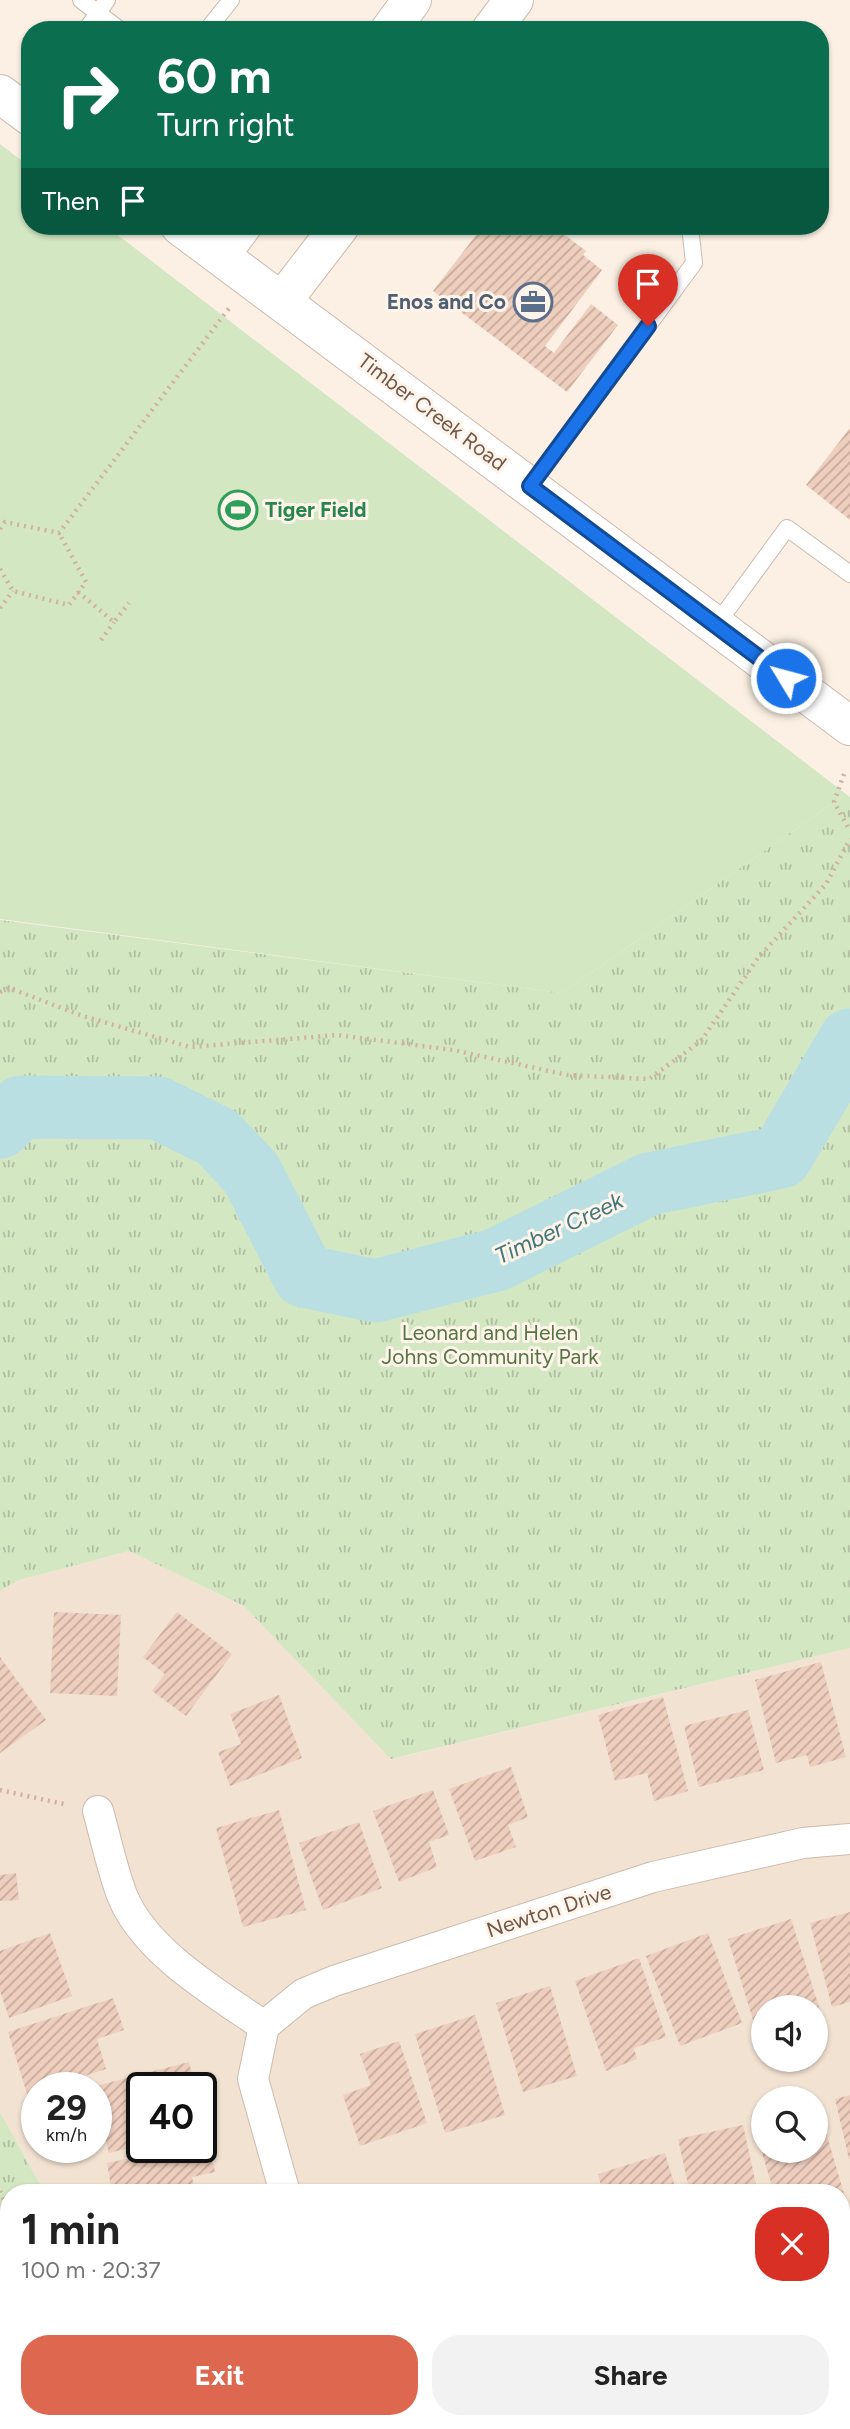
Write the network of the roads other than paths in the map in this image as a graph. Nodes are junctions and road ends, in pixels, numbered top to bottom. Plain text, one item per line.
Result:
1 (81, 0) edge
2 (231, 0) edge
3 (412, 0) edge
4 (514, 0) edge
5 (103, 6) edge
6 (92, 21) edge
7 (114, 21) edge
8 (214, 21) edge
9 (397, 21) edge
10 (498, 21) edge
11 (213, 235) edge
12 (333, 235) edge
13 (691, 235) edge
14 (231, 240) edge
15 (282, 300) junction
16 (530, 486) junction
17 (850, 574) edge
18 (716, 625) junction
19 (849, 722) edge
20 (98, 1811) road end
21 (850, 1839) edge
22 (264, 2026) junction
23 (282, 2184) edge

1 - 5 lane
2 - 8 lane
3 - 9 street
4 - 10 street
5 - 6 lane
5 - 7 lane
11 - 14 street, Timber Creek Road
12 - 15 street
13 - 16 lane
14 - 15 street, Timber Creek Road
15 - 16 street, Timber Creek Road
16 - 18 street, Timber Creek Road
17 - 18 lane
18 - 19 street, Timber Creek Road
20 - 22 street
21 - 22 street, Newton Drive
22 - 23 street

